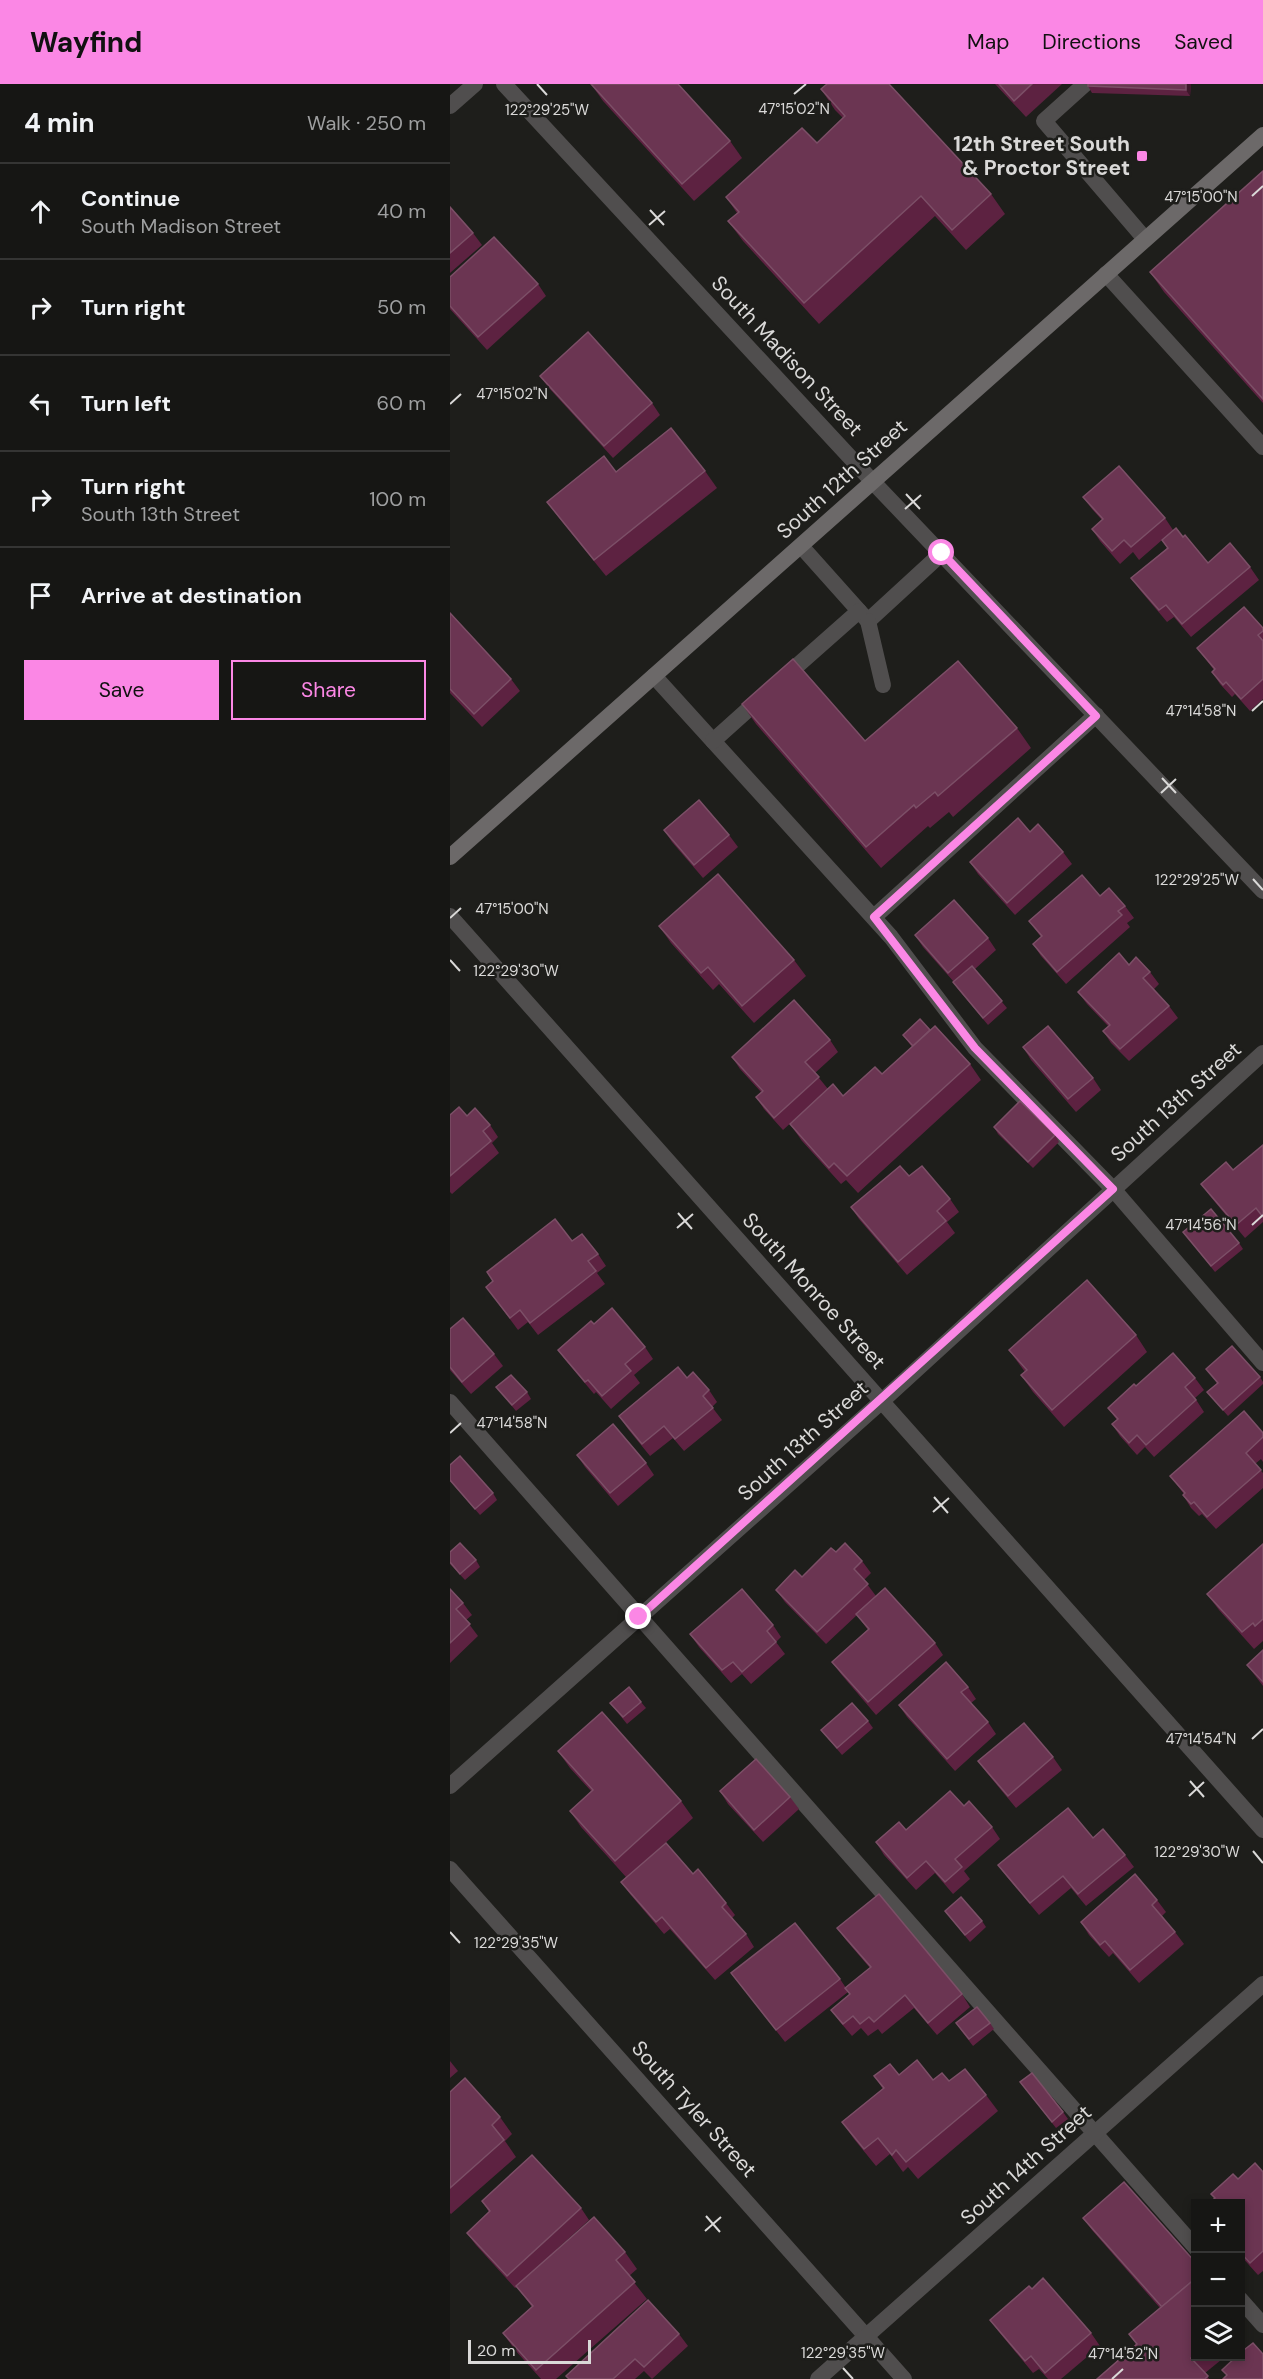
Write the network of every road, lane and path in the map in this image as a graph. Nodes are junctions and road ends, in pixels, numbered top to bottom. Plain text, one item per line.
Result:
1 (475, 84) edge
2 (504, 84) edge
3 (1085, 84) edge
4 (450, 106) edge
5 (1263, 135) edge
6 (1145, 239) junction
7 (1106, 274) junction
8 (1263, 447) edge
9 (873, 482) junction
10 (801, 546) junction
11 (942, 553) junction
12 (864, 616) junction
13 (654, 676) junction
14 (883, 685) dead end
15 (1096, 716) junction
16 (713, 741) junction
17 (450, 857) edge
18 (1263, 891) edge
19 (450, 916) edge
20 (874, 917) junction
21 (1263, 1053) edge
22 (1113, 1189) junction
23 (1263, 1363) edge
24 (882, 1401) junction
25 (450, 1402) edge
26 (639, 1617) junction
27 (450, 1786) edge
28 (1263, 1830) edge
29 (450, 1869) edge
30 (1263, 1984) edge
31 (1095, 2133) junction
32 (1191, 2242) edge
33 (1245, 2305) edge
34 (1263, 2325) edge
35 (866, 2337) junction
36 (818, 2379) edge
37 (904, 2379) edge

1 - 4 street
2 - 9 street, South Madison Street
3 - 6 street
5 - 6 main road, South 12th Street
6 - 7 main road, South 12th Street
7 - 8 street
7 - 9 main road, South 12th Street
9 - 10 main road, South 12th Street
9 - 11 street, South Madison Street
10 - 12 street
10 - 13 main road, South 12th Street
11 - 12 street
11 - 15 street, South Madison Street
12 - 14 street
12 - 16 street
13 - 16 street
13 - 17 main road, South 12th Street
15 - 18 street, South Madison Street
15 - 20 street
16 - 20 street
19 - 24 street, South Monroe Street
20 - 22 street
21 - 22 street, South 13th Street
22 - 23 street
22 - 24 street, South 13th Street
24 - 26 street, South 13th Street
24 - 28 street, South Monroe Street
25 - 26 street
26 - 27 street, South 13th Street
26 - 31 street
29 - 35 street, South Tyler Street
30 - 31 street, South 14th Street
31 - 32 street
31 - 35 street, South 14th Street
33 - 34 street
35 - 36 street, South 14th Street
35 - 37 street, South Tyler Street

